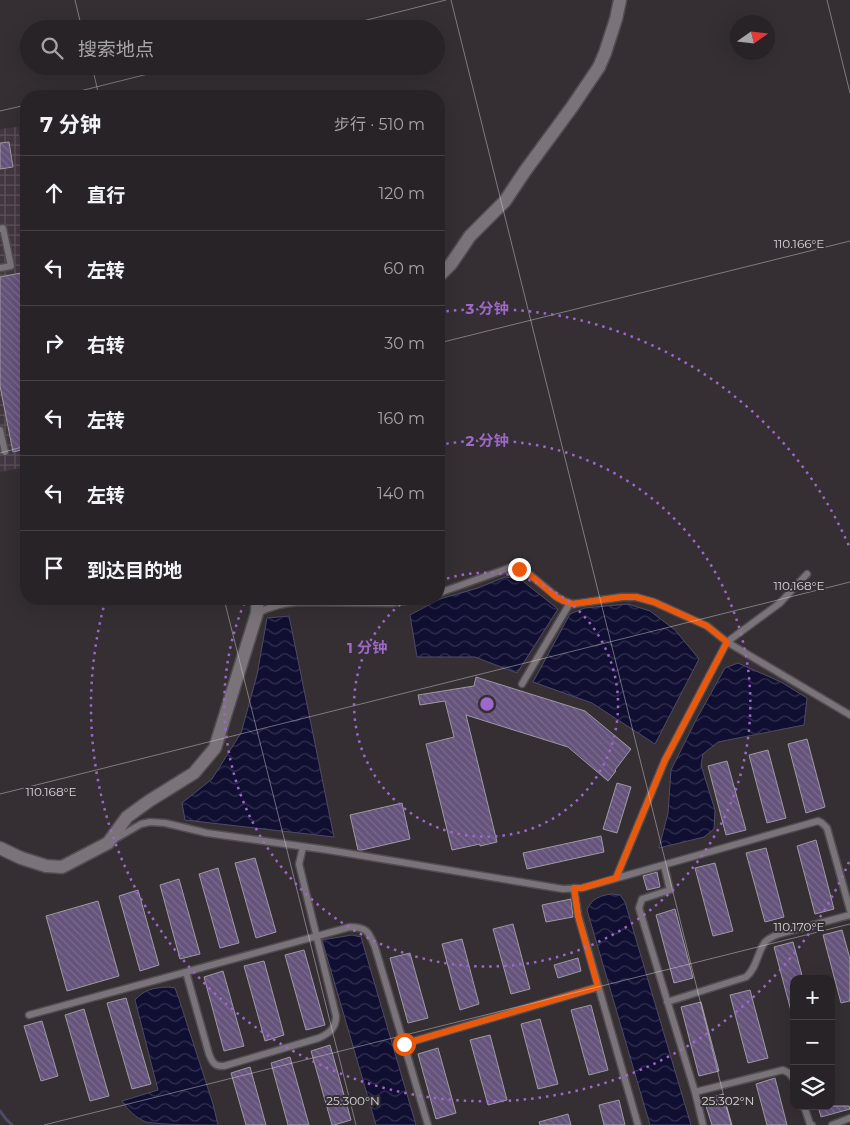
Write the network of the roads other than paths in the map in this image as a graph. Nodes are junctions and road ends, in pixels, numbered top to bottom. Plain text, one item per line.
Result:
1 (620, 0) edge
2 (0, 229) edge
3 (0, 268) edge
4 (445, 270) edge
5 (0, 430) edge
6 (5, 452) dead end
7 (807, 574) dead end
8 (445, 590) edge
9 (570, 603) junction
10 (258, 605) edge
11 (276, 605) edge
12 (257, 613) junction
13 (727, 642) junction
14 (522, 684) dead end
15 (850, 715) edge
16 (108, 843) junction
17 (303, 847) junction
18 (0, 848) edge
19 (664, 865) junction
20 (616, 878) junction
21 (574, 888) junction
22 (850, 910) edge
23 (850, 915) edge
24 (316, 937) junction
25 (186, 972) junction
26 (598, 987) junction
27 (667, 1002) junction
28 (29, 1015) dead end
29 (404, 1044) junction
30 (790, 1074) edge
31 (695, 1092) junction
32 (805, 1110) edge
33 (850, 1118) edge
34 (428, 1125) edge
35 (638, 1125) edge
36 (703, 1125) edge
37 (812, 1125) edge
38 (832, 1125) edge

1 - 4 street
2 - 3 lane
5 - 6 lane
7 - 13 lane
8 - 9 lane
9 - 13 lane
9 - 14 lane
10 - 12 street
11 - 12 lane
12 - 16 street
13 - 15 lane
13 - 20 lane
16 - 17 lane
16 - 18 street
17 - 21 lane
17 - 24 lane
19 - 20 lane
19 - 22 lane
19 - 27 lane
20 - 21 lane
21 - 26 lane
23 - 27 lane
24 - 25 lane
24 - 25 lane
24 - 29 lane
25 - 28 lane
26 - 29 lane
26 - 35 lane
27 - 31 lane
29 - 34 lane
30 - 31 lane
31 - 36 lane
32 - 37 lane
33 - 38 lane

